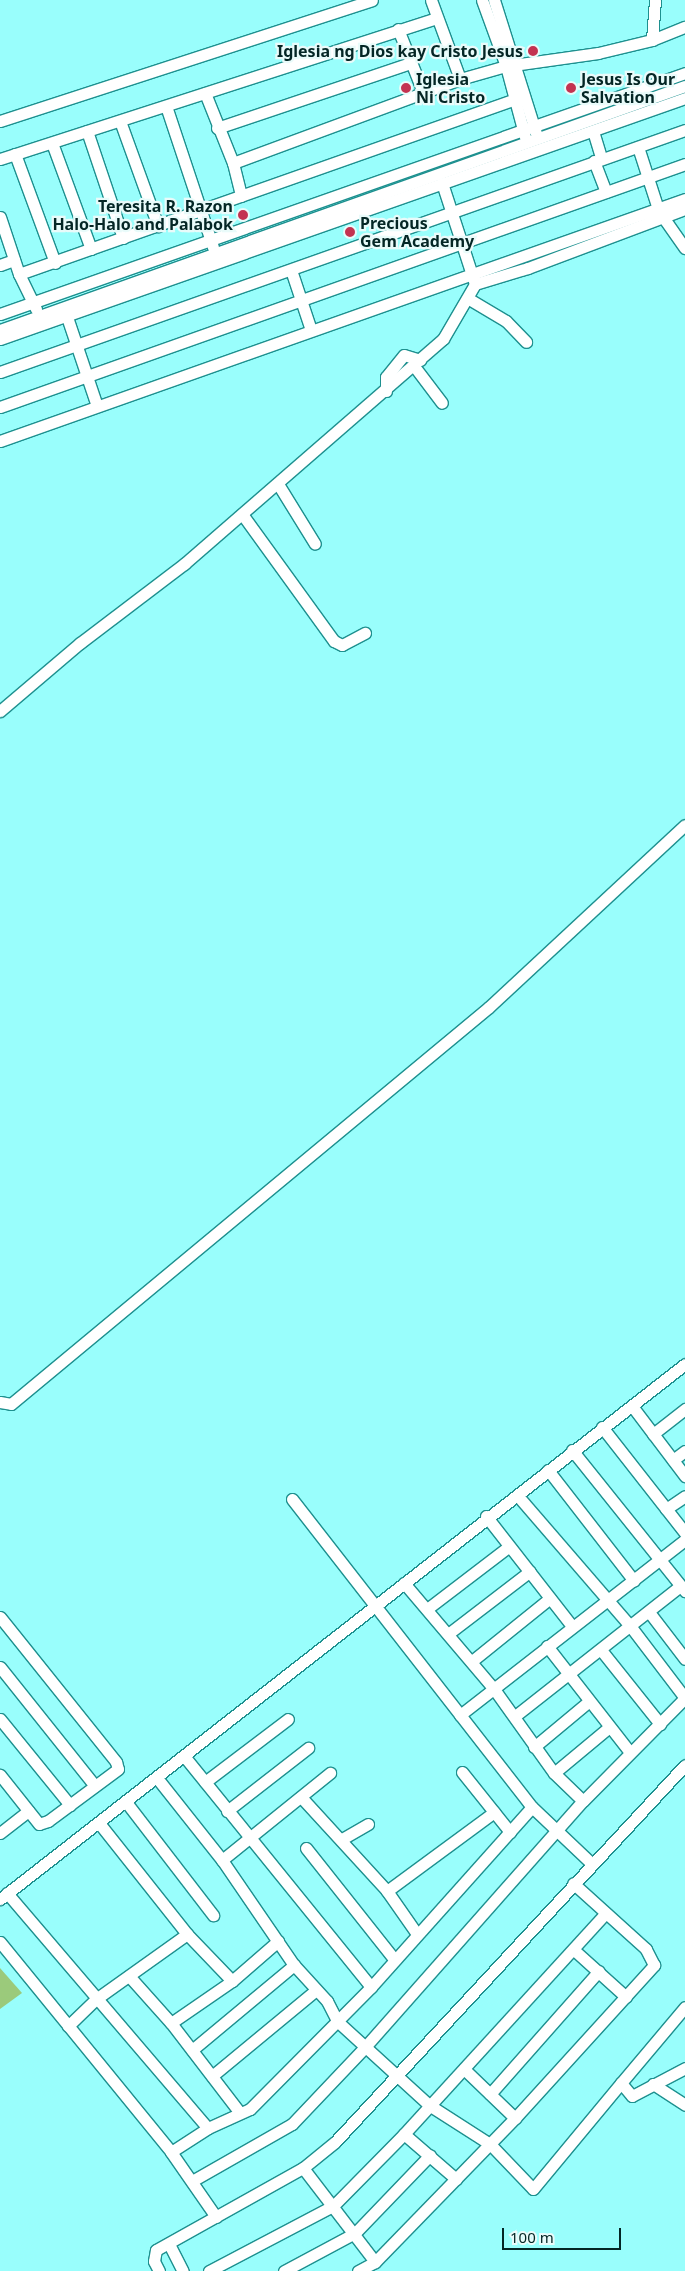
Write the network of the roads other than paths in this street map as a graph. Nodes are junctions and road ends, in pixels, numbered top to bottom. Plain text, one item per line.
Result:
1 (372, 0) edge
2 (431, 0) edge
3 (482, 0) edge
4 (494, 0) edge
5 (655, 0) edge
6 (437, 18) junction
7 (685, 27) edge
8 (398, 29) junction
9 (652, 40) junction
10 (410, 62) junction
11 (511, 65) junction
12 (685, 73) edge
13 (460, 80) junction
14 (685, 86) edge
15 (423, 92) junction
16 (205, 93) junction
17 (685, 98) edge
18 (519, 99) junction
19 (166, 106) junction
20 (120, 120) junction
21 (0, 121) edge
22 (217, 128) junction
23 (528, 128) junction
24 (685, 130) edge
25 (87, 131) junction
26 (593, 131) junction
27 (532, 141) junction
28 (52, 143) junction
29 (638, 147) junction
30 (15, 154) junction
31 (0, 158) edge
32 (597, 160) junction
33 (233, 163) junction
34 (685, 164) edge
35 (648, 177) junction
36 (442, 182) junction
37 (606, 192) junction
38 (241, 196) junction
39 (685, 199) edge
40 (202, 208) junction
41 (685, 209) edge
42 (451, 212) junction
43 (661, 213) junction
44 (0, 217) edge
45 (158, 226) junction
46 (123, 238) junction
47 (210, 241) junction
48 (462, 244) junction
49 (685, 248) edge
50 (91, 249) junction
51 (216, 253) junction
52 (14, 260) junction
53 (55, 263) junction
54 (0, 265) edge
55 (291, 270) junction
56 (19, 274) junction
57 (473, 280) junction
58 (469, 299) junction
59 (301, 301) junction
60 (33, 302) junction
61 (66, 312) junction
62 (0, 314) edge
63 (39, 316) junction
64 (0, 330) edge
65 (311, 330) junction
66 (0, 339) edge
67 (526, 342) dead end
68 (75, 345) junction
69 (417, 363) junction
70 (0, 372) edge
71 (87, 378) junction
72 (442, 402) dead end
73 (0, 406) edge
74 (97, 406) junction
75 (0, 441) edge
76 (278, 484) junction
77 (242, 514) junction
78 (315, 544) dead end
79 (365, 633) dead end
80 (0, 711) edge
81 (685, 825) edge
82 (685, 1364) edge
83 (0, 1402) edge
84 (632, 1406) junction
85 (685, 1409) edge
86 (602, 1427) junction
87 (653, 1434) junction
88 (572, 1450) junction
89 (685, 1451) edge
90 (672, 1460) junction
91 (548, 1470) junction
92 (685, 1476) edge
93 (517, 1495) junction
94 (685, 1496) edge
95 (292, 1499) dead end
96 (666, 1509) junction
97 (486, 1516) junction
98 (685, 1533) edge
99 (685, 1540) edge
100 (508, 1547) junction
101 (660, 1558) junction
102 (530, 1571) junction
103 (634, 1581) junction
104 (404, 1582) junction
105 (683, 1589) edge
106 (550, 1598) junction
107 (608, 1601) junction
108 (375, 1605) junction
109 (427, 1609) junction
110 (649, 1612) junction
111 (0, 1617) edge
112 (572, 1626) junction
113 (631, 1627) junction
114 (448, 1634) junction
115 (547, 1646) junction
116 (601, 1650) junction
117 (685, 1659) edge
118 (472, 1661) junction
119 (0, 1667) edge
120 (568, 1675) junction
121 (494, 1689) junction
122 (588, 1702) junction
123 (460, 1715) junction
124 (515, 1716) junction
125 (0, 1719) edge
126 (288, 1719) dead end
127 (660, 1724) junction
128 (608, 1728) junction
129 (534, 1747) junction
130 (308, 1748) dead end
131 (629, 1752) junction
132 (184, 1756) junction
133 (685, 1765) edge
134 (462, 1772) dead end
135 (330, 1773) dead end
136 (554, 1773) junction
137 (0, 1775) edge
138 (157, 1778) junction
139 (205, 1782) junction
140 (96, 1786) junction
141 (4, 1790) edge
142 (301, 1797) junction
143 (583, 1801) junction
144 (126, 1802) junction
145 (70, 1805) junction
146 (532, 1807) junction
147 (28, 1811) junction
148 (228, 1811) junction
149 (494, 1812) junction
150 (99, 1823) junction
151 (368, 1824) dead end
152 (510, 1832) junction
153 (557, 1832) junction
154 (0, 1833) edge
155 (252, 1836) junction
156 (342, 1839) junction
157 (306, 1848) dead end
158 (222, 1860) junction
159 (591, 1863) junction
160 (573, 1883) junction
161 (387, 1891) junction
162 (3, 1896) edge
163 (606, 1913) junction
164 (213, 1915) dead end
165 (187, 1934) junction
166 (417, 1934) junction
167 (278, 1941) junction
168 (0, 1942) edge
169 (574, 1950) junction
170 (394, 1960) junction
171 (294, 1965) junction
172 (599, 1971) junction
173 (129, 1976) junction
174 (232, 1981) junction
175 (371, 1987) junction
176 (316, 1990) junction
177 (626, 1997) junction
178 (96, 1999) junction
179 (685, 2006) edge
180 (337, 2021) junction
181 (171, 2023) junction
182 (68, 2026) junction
183 (365, 2047) junction
184 (192, 2050) junction
185 (685, 2068) edge
186 (464, 2069) junction
187 (398, 2074) junction
188 (212, 2076) junction
189 (621, 2083) junction
190 (653, 2084) junction
191 (490, 2094) junction
192 (429, 2105) junction
193 (685, 2105) edge
194 (240, 2113) junction
195 (515, 2118) junction
196 (208, 2128) junction
197 (404, 2134) junction
198 (490, 2144) junction
199 (171, 2152) junction
200 (430, 2156) junction
201 (303, 2168) junction
202 (456, 2179) junction
203 (192, 2181) junction
204 (333, 2206) junction
205 (216, 2217) junction
206 (355, 2233) junction
207 (169, 2244) junction
208 (230, 2260) junction
209 (375, 2262) junction
210 (159, 2271) edge
211 (183, 2271) edge
212 (209, 2271) edge
213 (235, 2271) edge
214 (284, 2271) edge
215 (358, 2271) edge

1 - 21 street
2 - 6 street
3 - 11 street
4 - 11 street
5 - 9 street
6 - 8 street
6 - 13 street
7 - 9 street
8 - 10 street
8 - 16 street
9 - 11 street
10 - 15 street
10 - 22 street
11 - 13 street
11 - 18 street
12 - 23 street
13 - 15 street
14 - 27 street
15 - 33 street
16 - 19 street
16 - 22 street
17 - 26 street
18 - 23 street
18 - 38 street
19 - 20 street
19 - 40 street
20 - 25 street
20 - 45 street
22 - 33 street
23 - 27 street
23 - 47 street
24 - 29 street
25 - 28 street
25 - 46 street
26 - 32 street
26 - 36 street
27 - 51 street
28 - 30 street
28 - 50 street
29 - 32 street
29 - 35 street
30 - 31 street
30 - 53 street
32 - 37 street
32 - 42 street
33 - 38 street
34 - 35 street
35 - 37 street
35 - 43 street
36 - 42 street
36 - 61 street
37 - 48 street
38 - 40 street
39 - 43 street
40 - 45 street
40 - 47 street
41 - 43 street
42 - 48 street
42 - 55 street
43 - 49 street
43 - 57 street
44 - 52 street
45 - 46 street
46 - 50 street
47 - 51 street
47 - 60 street
48 - 57 street
48 - 59 street
50 - 53 street
51 - 61 street
52 - 54 street
52 - 56 street
53 - 56 street
55 - 59 street
55 - 68 street
56 - 60 street
57 - 58 street
57 - 65 street
58 - 67 street
58 - 69 street
59 - 65 street
59 - 71 street
60 - 62 street
60 - 63 street
61 - 63 street
61 - 66 street
61 - 68 street
63 - 64 street
65 - 74 street
68 - 70 street
68 - 71 street
69 - 72 street
69 - 76 street
71 - 73 street
71 - 74 street
74 - 75 street
76 - 77 street
76 - 78 street
77 - 79 street
77 - 80 street
81 - 83 street
82 - 84 street
84 - 86 street
84 - 87 street
85 - 87 street
86 - 88 street
86 - 96 street
87 - 90 street
88 - 91 street
88 - 101 street
89 - 90 street
90 - 92 street
91 - 93 street
91 - 103 street
93 - 97 street
93 - 107 street
94 - 96 street
95 - 108 street
96 - 98 street
97 - 100 street
97 - 104 street
99 - 101 street
100 - 102 street
100 - 109 street
101 - 103 street
101 - 105 street
102 - 106 street
102 - 114 street
103 - 107 street
104 - 108 street
104 - 109 street
105 - 110 street
106 - 112 street
106 - 118 street
107 - 112 street
107 - 113 street
108 - 123 street
108 - 132 street
109 - 114 street
110 - 113 street
110 - 117 street
111 - 140 street
112 - 115 street
113 - 116 street
113 - 127 street
114 - 118 street
115 - 120 street
115 - 121 street
116 - 120 street
116 - 127 street
118 - 121 street
119 - 140 street
120 - 122 street
120 - 124 street
121 - 123 street
121 - 124 street
122 - 128 street
122 - 129 street
123 - 146 street
124 - 129 street
125 - 145 street
126 - 139 street
127 - 131 street
128 - 131 street
128 - 136 street
129 - 136 street
130 - 148 street
131 - 143 street
132 - 138 street
132 - 139 street
133 - 159 street
134 - 149 street
135 - 142 street
136 - 143 street
137 - 141 street
138 - 144 street
138 - 158 street
139 - 148 street
140 - 145 street
141 - 147 street
142 - 155 street
142 - 156 street
143 - 153 street
144 - 150 street
144 - 164 street
145 - 147 street
146 - 152 street
146 - 153 street
147 - 154 street
148 - 155 street
149 - 152 street
149 - 161 street
150 - 162 street
150 - 165 street
151 - 156 street
152 - 166 street
153 - 159 street
153 - 183 street
155 - 158 street
155 - 175 street
156 - 161 street
157 - 170 street
158 - 167 street
159 - 160 street
160 - 163 street
160 - 187 street
161 - 166 street
162 - 178 street
163 - 169 street
163 - 177 street
165 - 173 street
165 - 174 street
166 - 170 street
167 - 171 street
167 - 174 street
168 - 182 street
169 - 172 street
169 - 186 street
170 - 175 street
171 - 176 street
171 - 184 street
172 - 177 street
172 - 191 street
173 - 178 street
173 - 181 street
174 - 181 street
175 - 180 street
176 - 180 street
176 - 188 street
177 - 195 street
178 - 182 street
178 - 196 street
179 - 189 street
180 - 183 street
180 - 194 street
181 - 184 street
182 - 199 street
183 - 187 street
183 - 203 street
184 - 188 street
185 - 190 street
186 - 191 street
186 - 192 street
187 - 192 street
187 - 201 street
188 - 194 street
189 - 190 street
189 - 198 street
190 - 193 street
191 - 195 street
192 - 197 street
192 - 198 street
194 - 196 street
195 - 198 street
196 - 199 street
197 - 200 street
197 - 204 street
198 - 202 street
199 - 203 street
200 - 202 street
200 - 206 street
201 - 204 street
201 - 205 street
202 - 209 street
203 - 205 street
204 - 206 street
204 - 208 street
205 - 207 street
206 - 209 street
206 - 214 street
207 - 210 street
207 - 211 street
208 - 212 street
208 - 213 street
209 - 215 street

